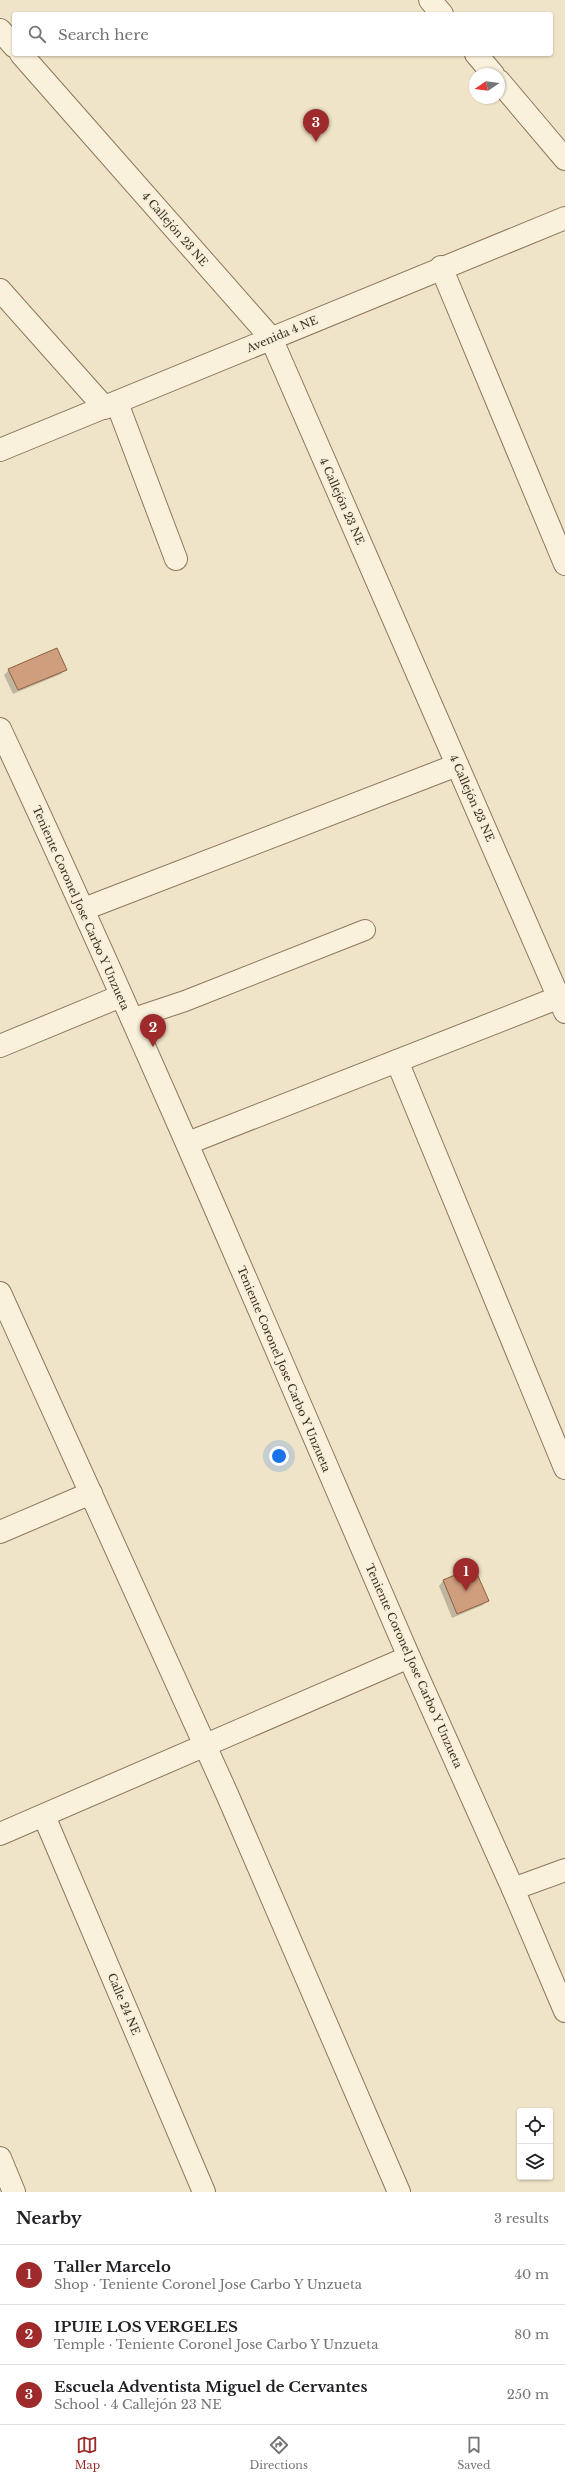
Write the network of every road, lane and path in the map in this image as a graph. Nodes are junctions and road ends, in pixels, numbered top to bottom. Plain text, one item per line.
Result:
1 (430, 0) edge
2 (440, 12) edge
3 (0, 30) edge
4 (12, 44) edge
5 (23, 56) edge
6 (478, 56) edge
7 (488, 68) edge
8 (505, 88) edge
9 (565, 159) edge
10 (565, 218) edge
11 (441, 267) junction
12 (0, 290) edge
13 (271, 338) junction
14 (111, 405) junction
15 (0, 450) edge
16 (176, 558) dead end
17 (565, 564) edge
18 (0, 729) edge
19 (457, 765) junction
20 (84, 909) junction
21 (365, 930) dead end
22 (121, 996) junction
23 (563, 1001) edge
24 (131, 1019) junction
25 (0, 1046) edge
26 (397, 1061) junction
27 (188, 1143) junction
28 (0, 1293) edge
29 (565, 1468) edge
30 (91, 1492) junction
31 (0, 1532) edge
32 (409, 1657) junction
33 (205, 1745) junction
34 (44, 1816) junction
35 (0, 1834) edge
36 (565, 1870) edge
37 (513, 1889) junction
38 (565, 2010) edge
39 (0, 2158) edge
40 (14, 2192) edge
41 (204, 2192) edge
42 (399, 2192) edge

1 - 2 street
3 - 4 street
5 - 13 street, 4 Callejón 23 NE
6 - 7 street
8 - 9 street
10 - 11 street, Avenida 4 NE
11 - 13 street, Avenida 4 NE
11 - 17 street
12 - 14 street
13 - 14 street, Avenida 4 NE
13 - 19 street, 4 Callejón 23 NE
14 - 15 street, Avenida 4 NE
14 - 16 street
18 - 20 street, Teniente Coronel Jose Carbo Y Unzueta
19 - 20 street
19 - 23 street, 4 Callejón 23 NE
20 - 22 street, Teniente Coronel Jose Carbo Y Unzueta
21 - 24 lane
22 - 24 street, Teniente Coronel Jose Carbo Y Unzueta
22 - 25 street
23 - 26 street
24 - 27 street, Teniente Coronel Jose Carbo Y Unzueta
26 - 27 street
26 - 29 street
27 - 32 street, Teniente Coronel Jose Carbo Y Unzueta
28 - 30 street
30 - 31 street
30 - 33 street
32 - 33 street
32 - 37 street, Teniente Coronel Jose Carbo Y Unzueta
33 - 34 street
33 - 42 street
34 - 35 street
34 - 41 street, Calle 24 NE
36 - 37 street
37 - 38 street, Teniente Coronel Jose Carbo Y Unzueta
39 - 40 street

